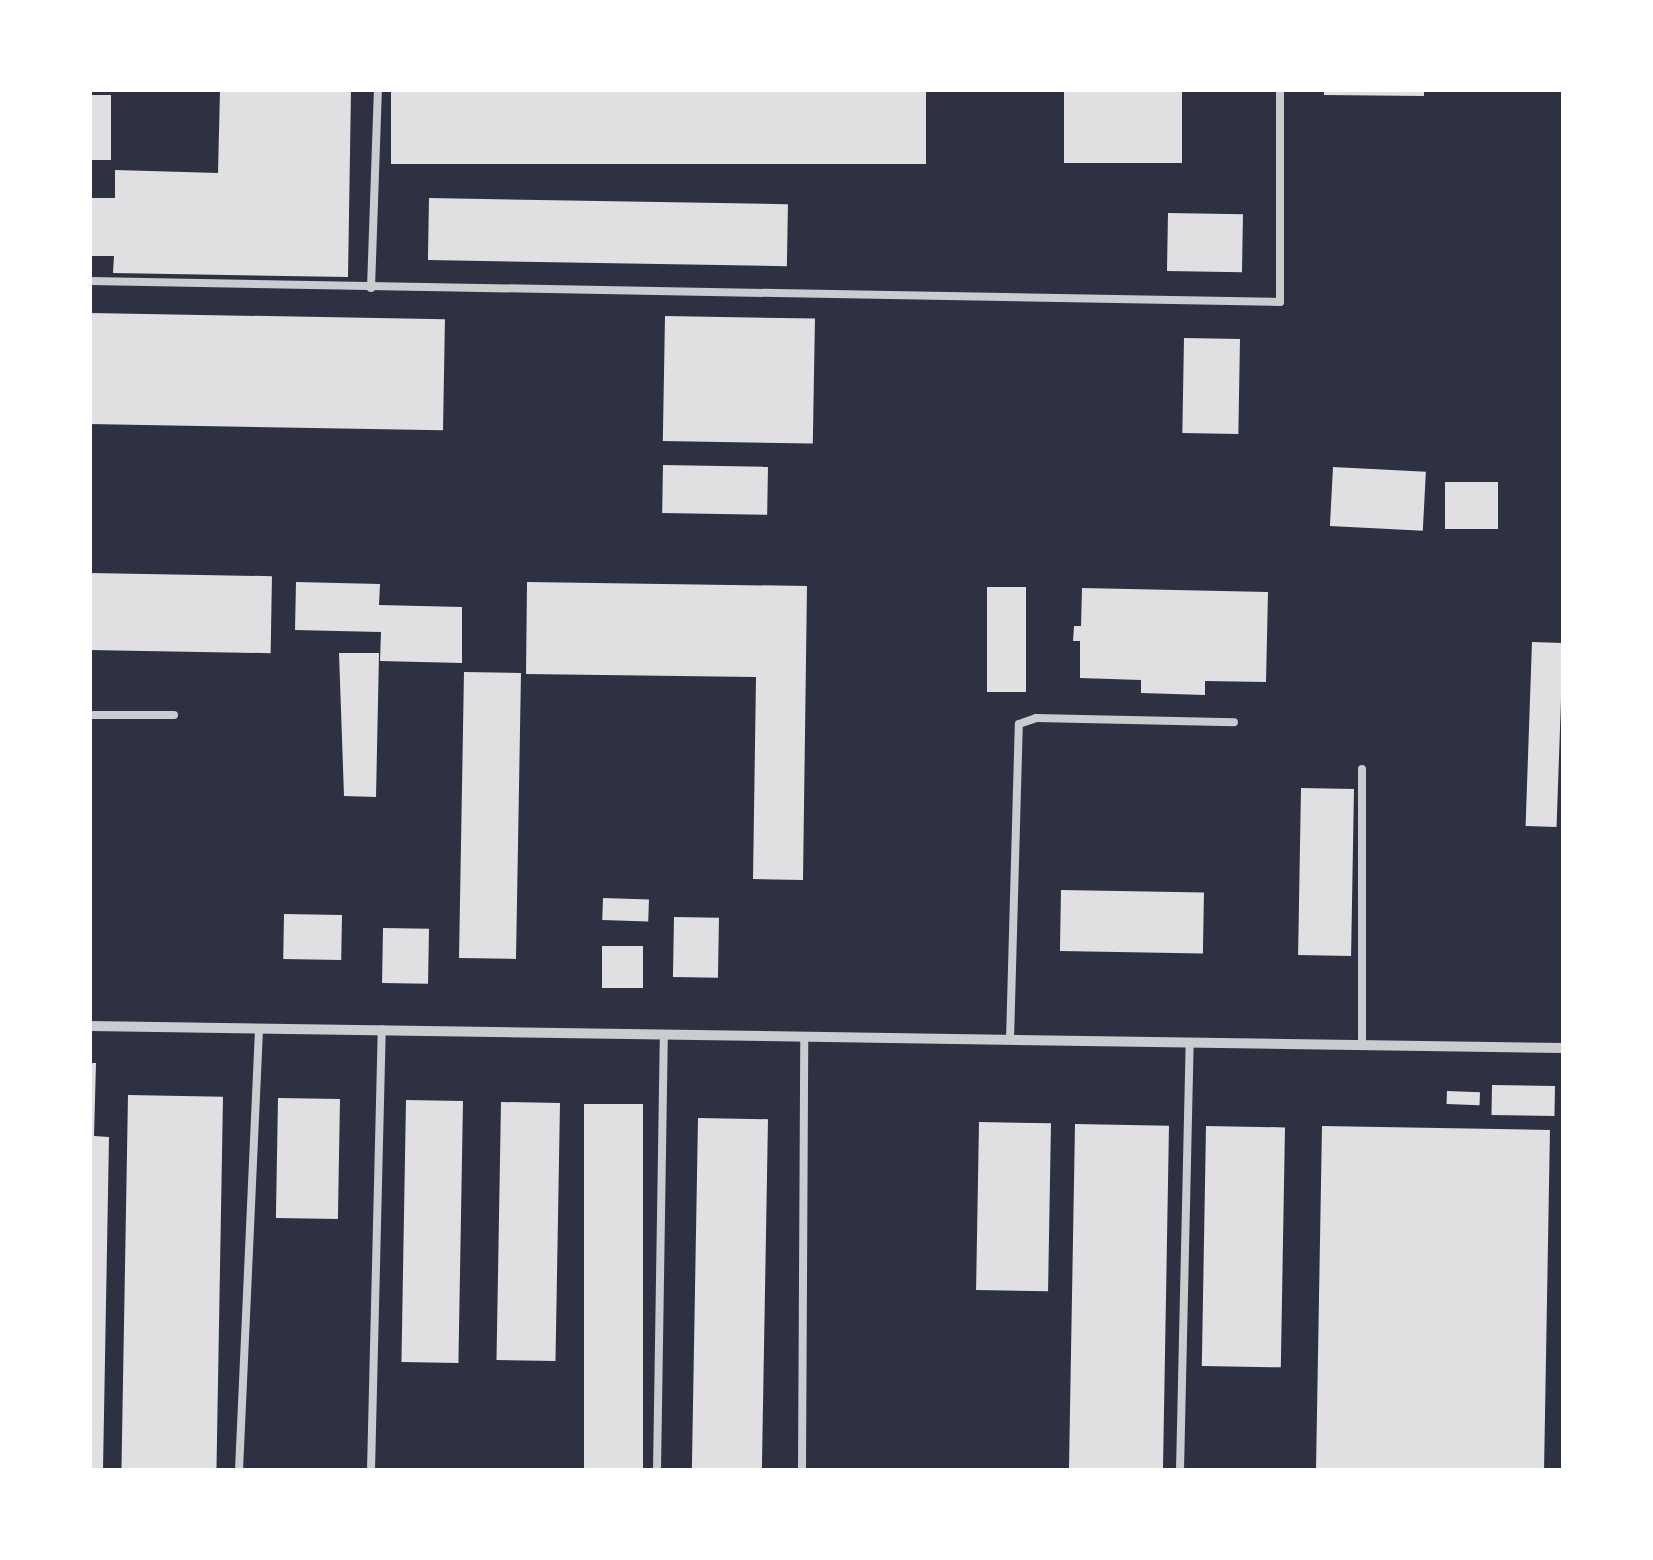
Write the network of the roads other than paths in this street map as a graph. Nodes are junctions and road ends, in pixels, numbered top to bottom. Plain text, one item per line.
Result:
1 (378, 90) edge
2 (1280, 90) edge
3 (90, 281) edge
4 (371, 288) junction
5 (90, 715) edge
6 (174, 716) dead end
7 (1234, 722) dead end
8 (1362, 769) dead end
9 (90, 1026) edge
10 (259, 1028) junction
11 (382, 1030) junction
12 (664, 1035) junction
13 (804, 1036) junction
14 (1010, 1040) junction
15 (1190, 1042) junction
16 (1362, 1044) junction
17 (1563, 1048) edge
18 (239, 1470) edge
19 (370, 1470) edge
20 (657, 1470) edge
21 (802, 1470) edge
22 (1180, 1470) edge

1 - 4 lane
2 - 4 lane
3 - 4 lane
5 - 6 lane
7 - 14 lane
8 - 16 lane
9 - 10 street
10 - 11 street
10 - 18 lane
11 - 12 street
11 - 19 lane
12 - 13 street
12 - 20 lane
13 - 14 street
13 - 21 lane
14 - 15 street
15 - 16 street
15 - 22 lane
16 - 17 street

